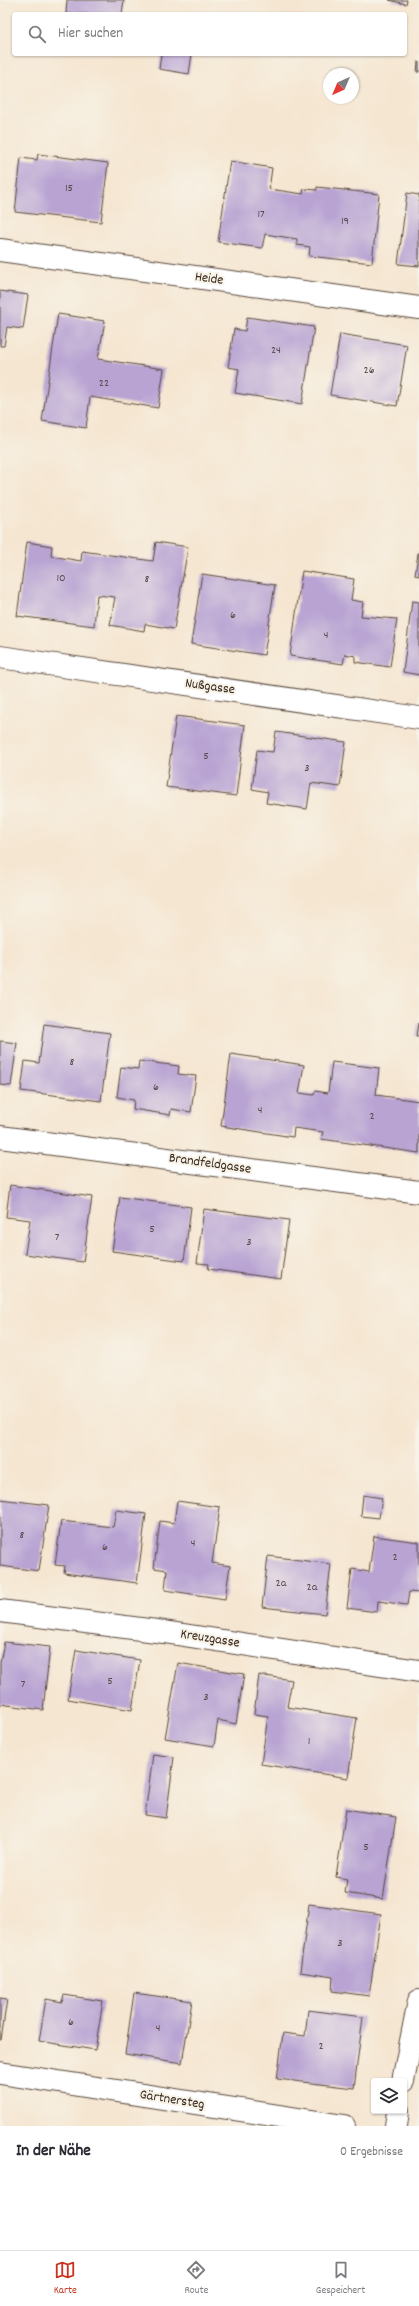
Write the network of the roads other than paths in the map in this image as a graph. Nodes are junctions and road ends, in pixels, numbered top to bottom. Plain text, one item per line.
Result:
1 (0, 250) edge
2 (419, 308) edge
3 (0, 657) edge
4 (419, 718) edge
5 (0, 1138) edge
6 (419, 1192) edge
7 (0, 1610) edge
8 (419, 1671) edge
9 (419, 2001) edge
10 (0, 2073) edge
11 (404, 2078) edge
12 (398, 2114) edge
13 (344, 2126) edge
14 (396, 2126) edge

1 - 2 street, Heide
3 - 4 street, Nußgasse
5 - 6 street, Brandfeldgasse
7 - 8 street, Kreuzgasse
9 - 11 street
10 - 13 street, Gärtnersteg
12 - 14 street

